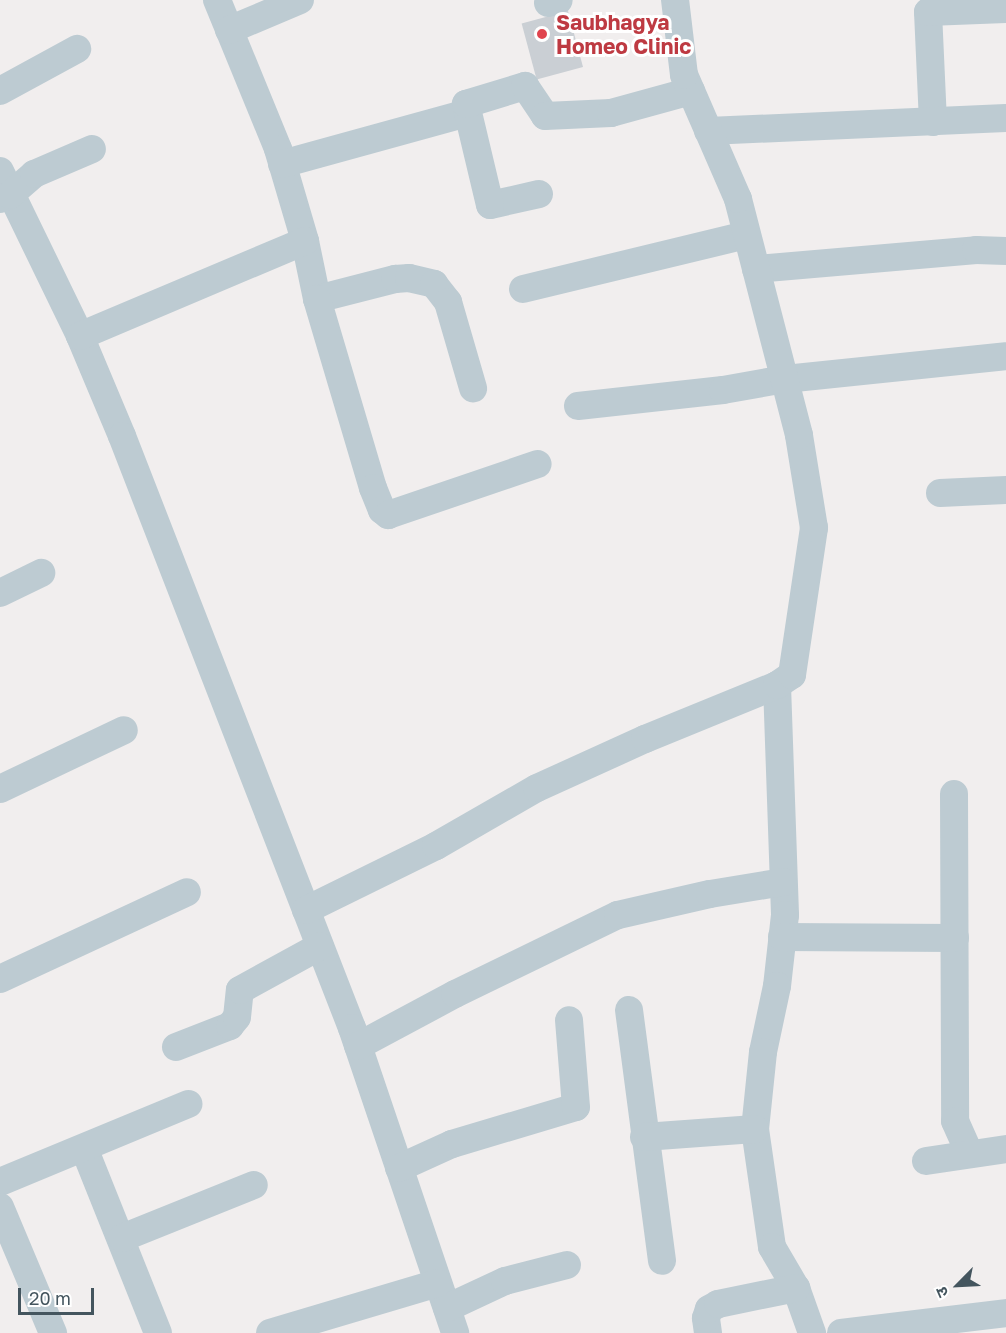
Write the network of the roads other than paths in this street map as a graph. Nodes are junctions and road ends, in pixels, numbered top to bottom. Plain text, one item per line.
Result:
1 (217, 0) edge
2 (300, 0) edge
3 (675, 0) edge
4 (928, 6) edge
5 (1006, 9) edge
6 (229, 30) junction
7 (77, 49) dead end
8 (0, 91) edge
9 (691, 91) junction
10 (467, 113) junction
11 (1006, 118) edge
12 (933, 122) junction
13 (708, 130) junction
14 (92, 149) dead end
15 (282, 164) junction
16 (3, 188) edge
17 (539, 194) dead end
18 (747, 235) junction
19 (305, 241) junction
20 (1006, 251) edge
21 (756, 269) junction
22 (523, 288) dead end
23 (316, 299) junction
24 (80, 336) junction
25 (1006, 356) edge
26 (785, 379) junction
27 (472, 388) dead end
28 (578, 406) dead end
29 (538, 464) dead end
30 (1006, 490) edge
31 (940, 493) dead end
32 (41, 573) dead end
33 (0, 592) edge
34 (777, 684) junction
35 (124, 730) dead end
36 (0, 789) edge
37 (954, 794) dead end
38 (783, 882) junction
39 (187, 892) dead end
40 (306, 910) junction
41 (782, 937) junction
42 (955, 938) junction
43 (320, 946) junction
44 (0, 979) edge
45 (629, 1010) dead end
46 (569, 1020) dead end
47 (358, 1046) junction
48 (176, 1047) dead end
49 (188, 1104) dead end
50 (755, 1129) junction
51 (644, 1137) junction
52 (84, 1148) junction
53 (1006, 1149) edge
54 (970, 1154) junction
55 (926, 1161) dead end
56 (399, 1168) junction
57 (0, 1182) edge
58 (254, 1185) dead end
59 (4, 1226) edge
60 (122, 1238) junction
61 (662, 1261) dead end
62 (567, 1265) dead end
63 (796, 1288) junction
64 (446, 1308) edge
65 (1006, 1313) edge
66 (53, 1333) edge
67 (158, 1333) edge
68 (270, 1333) edge
69 (708, 1333) edge
70 (812, 1333) edge
71 (841, 1333) edge

1 - 6 street
2 - 6 street
3 - 9 street
4 - 5 street
4 - 12 street
6 - 15 street
7 - 8 street
9 - 10 street
9 - 13 street
10 - 15 street
10 - 17 street
11 - 12 street
12 - 13 street
13 - 18 street
14 - 16 street
15 - 19 street
16 - 24 street
18 - 21 street
18 - 22 street
19 - 23 street
19 - 24 street
20 - 21 street
21 - 26 street
23 - 27 street
23 - 29 street
24 - 40 street
25 - 26 street
26 - 28 street
26 - 34 street
30 - 31 street
32 - 33 street
34 - 38 street
34 - 40 street
35 - 36 street
37 - 42 street
38 - 41 street
38 - 47 street
39 - 44 street
40 - 43 street
41 - 42 street
41 - 50 street
42 - 54 street
43 - 47 street
43 - 48 street
45 - 51 street
46 - 56 street
47 - 56 street
49 - 52 street
50 - 51 street
50 - 63 street
51 - 61 street
52 - 57 street
52 - 60 street
53 - 54 street
54 - 55 street
56 - 64 street
58 - 60 street
59 - 66 street
60 - 67 street
62 - 64 street
63 - 69 street
63 - 70 street
64 - 68 street
65 - 71 street

